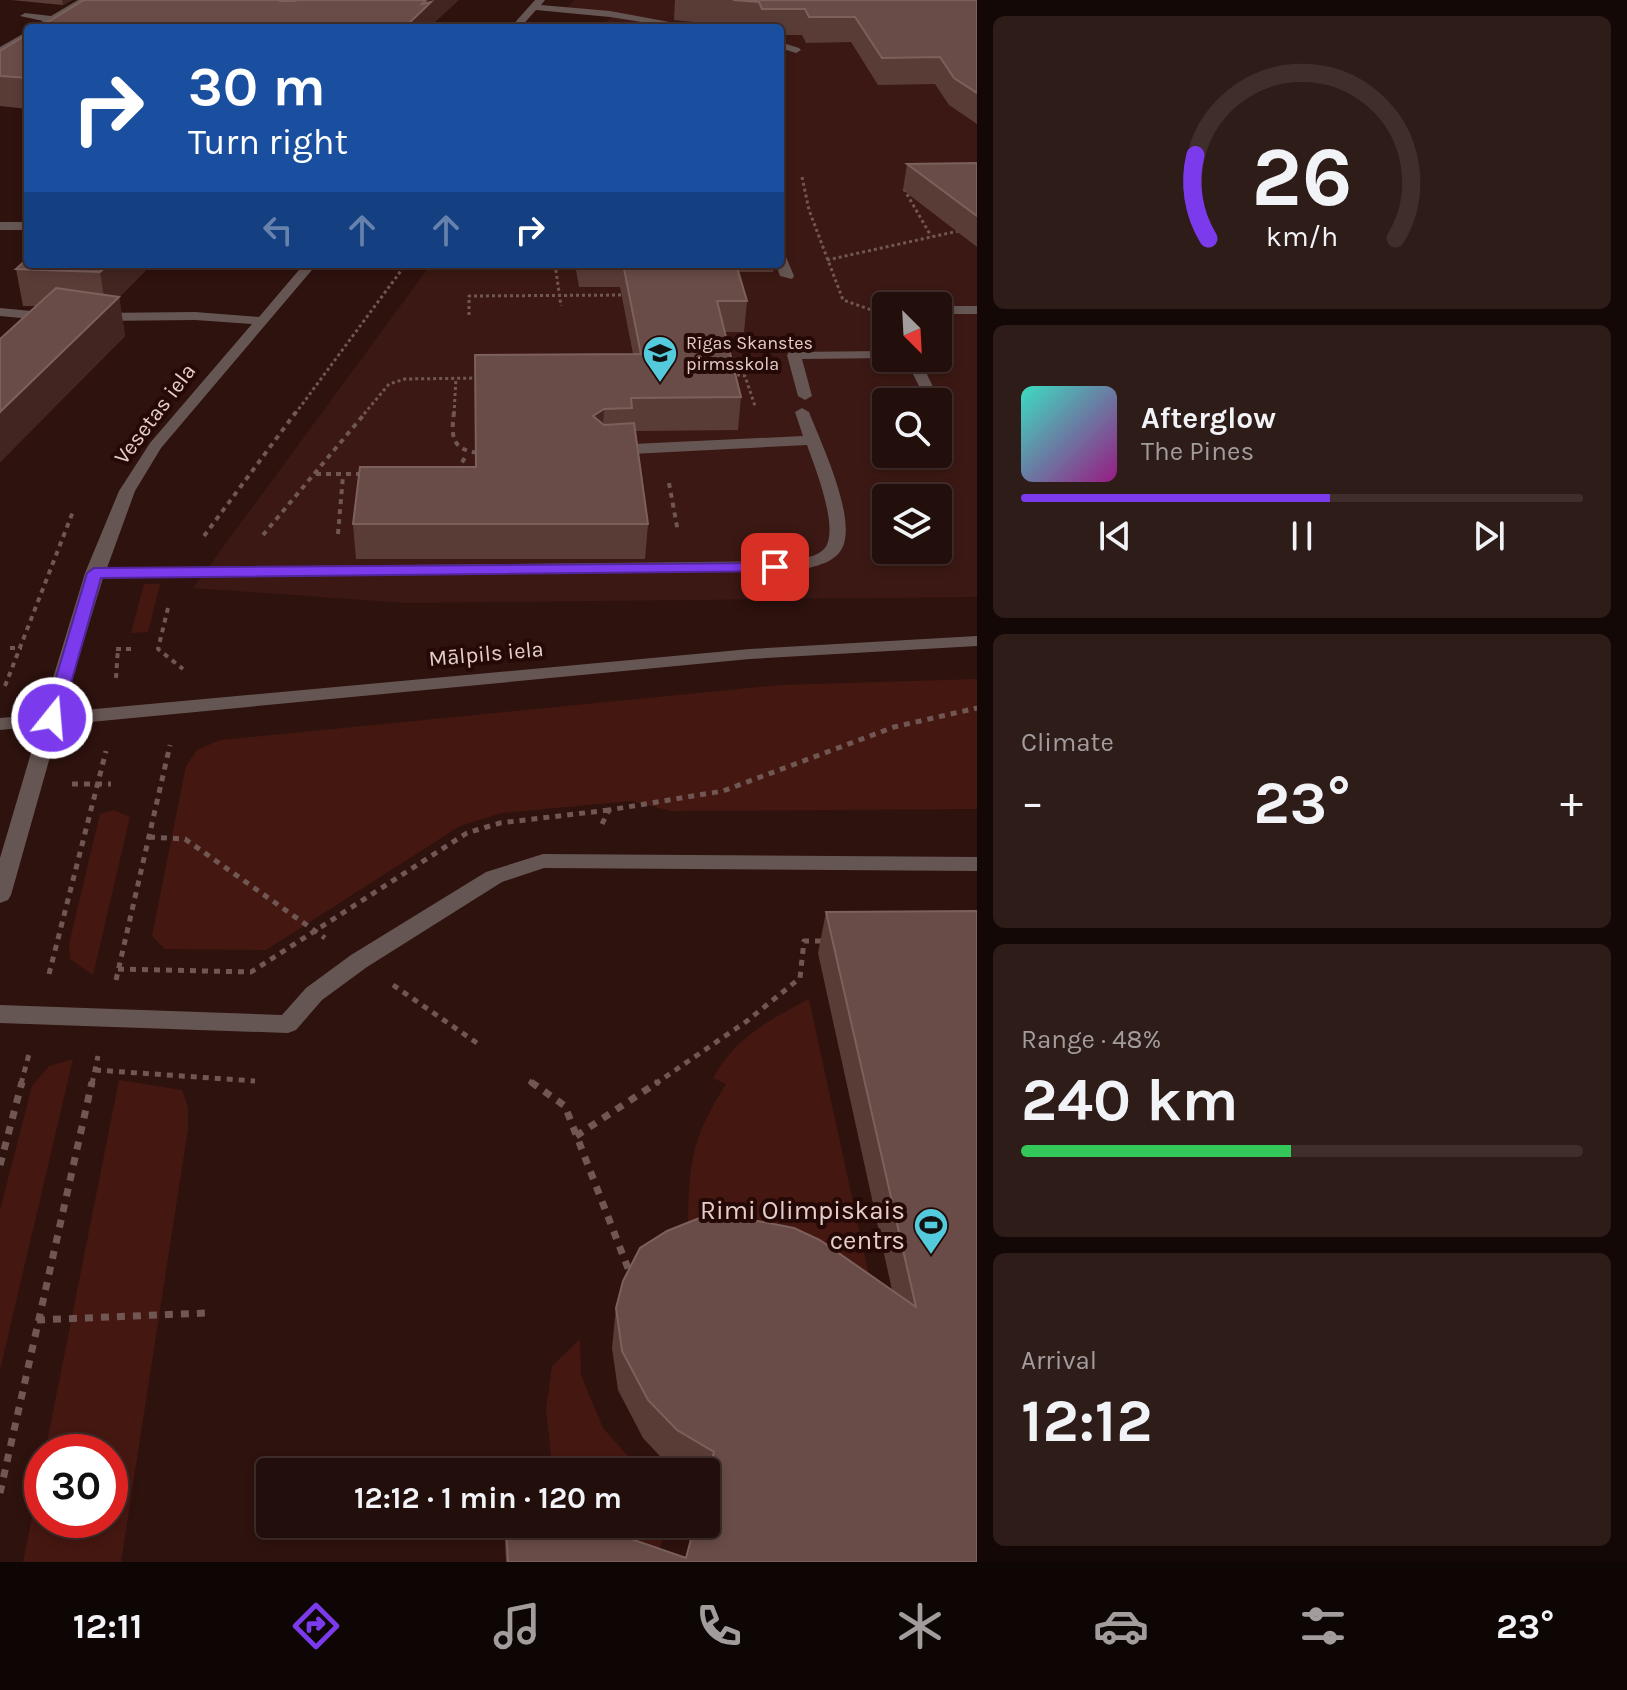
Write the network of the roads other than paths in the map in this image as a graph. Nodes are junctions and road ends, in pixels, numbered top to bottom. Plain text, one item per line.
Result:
1 (84, 0) edge
2 (536, 4) edge
3 (25, 16) dead end
4 (53, 19) junction
5 (45, 24) edge
6 (518, 24) edge
7 (672, 24) edge
8 (24, 36) edge
9 (784, 46) edge
10 (796, 50) edge
11 (0, 51) edge
12 (0, 226) edge
13 (24, 226) edge
14 (307, 268) edge
15 (784, 268) edge
16 (787, 276) dead end
17 (952, 310) edge
18 (977, 310) edge
19 (0, 312) edge
20 (261, 321) junction
21 (872, 354) edge
22 (805, 396) dead end
23 (802, 412) dead end
24 (811, 440) junction
25 (602, 450) edge
26 (94, 573) junction
27 (977, 641) edge
28 (52, 718) junction
29 (0, 724) edge
30 (977, 864) edge
31 (0, 895) edge
32 (0, 1014) edge

1 - 4 street
2 - 6 street
2 - 7 street
3 - 4 street
4 - 5 street
8 - 11 street
9 - 10 street
12 - 13 street
14 - 20 street, Vesetas iela
15 - 16 street
17 - 18 street
19 - 20 street
20 - 26 street, Vesetas iela
21 - 22 street
23 - 24 street
24 - 25 street
24 - 26 street
26 - 28 street, Vesetas iela
27 - 28 street, Mālpils iela
28 - 29 street, Mālpils iela
28 - 31 street, Vesetas iela
30 - 32 street

